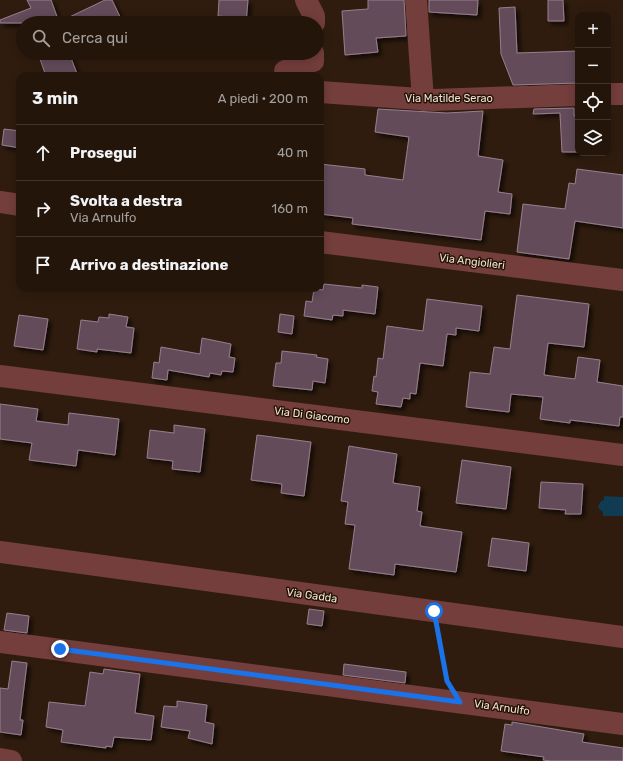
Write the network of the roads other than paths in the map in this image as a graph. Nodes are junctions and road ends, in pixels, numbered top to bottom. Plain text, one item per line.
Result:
1 (306, 0) edge
2 (416, 0) edge
3 (314, 16) edge
4 (313, 60) edge
5 (285, 71) dead end
6 (324, 92) edge
7 (611, 94) edge
8 (623, 94) edge
9 (575, 95) edge
10 (423, 100) junction
11 (0, 202) edge
12 (16, 204) edge
13 (324, 243) edge
14 (623, 280) edge
15 (0, 376) edge
16 (623, 455) edge
17 (0, 552) edge
18 (623, 637) edge
19 (0, 642) edge
20 (623, 724) edge
21 (0, 759) edge
22 (11, 761) edge

1 - 3 street
2 - 10 street
4 - 5 street
6 - 10 street, Via Matilde Serao
7 - 8 street
9 - 10 street, Via Matilde Serao
11 - 12 street
13 - 14 street, Via Angiolieri
15 - 16 street, Via Di Giacomo
17 - 18 street, Via Gadda
19 - 20 street, Via Arnulfo
21 - 22 street

